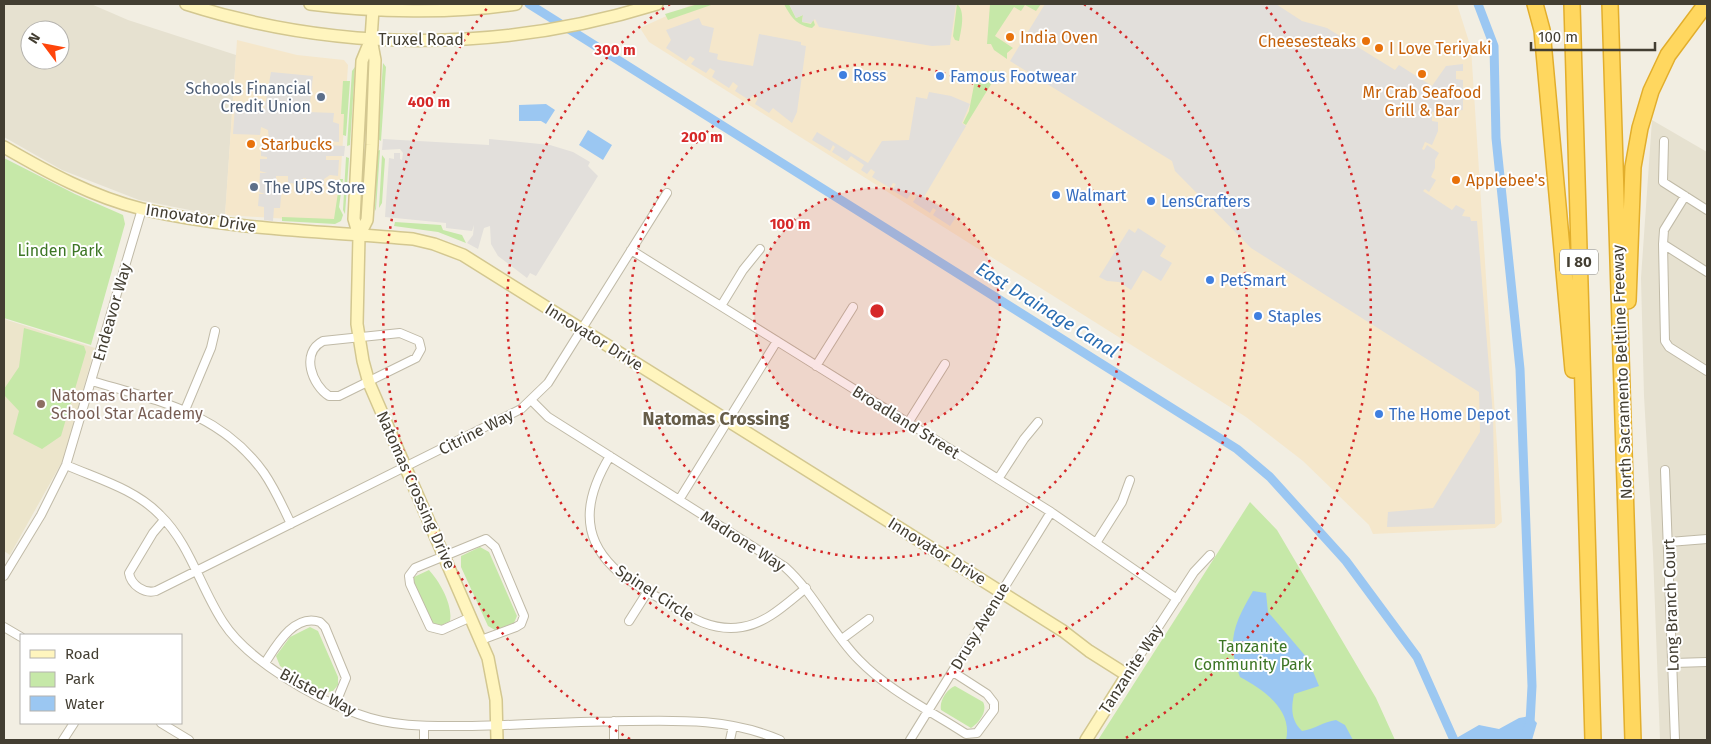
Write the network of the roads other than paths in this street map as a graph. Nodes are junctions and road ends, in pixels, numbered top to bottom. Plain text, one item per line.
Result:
1 (186, 4) edge
2 (310, 4) edge
3 (516, 4) edge
4 (656, 4) edge
5 (1535, 4) edge
6 (1572, 4) edge
7 (1610, 4) edge
8 (1706, 4) edge
9 (373, 9) junction
10 (371, 39) junction
11 (1664, 141) dead end
12 (4, 147) edge
13 (667, 193) dead end
14 (1685, 196) junction
15 (142, 209) junction
16 (1707, 210) edge
17 (359, 236) junction
18 (1663, 244) junction
19 (760, 249) dead end
20 (631, 250) junction
21 (1707, 272) edge
22 (721, 306) junction
23 (853, 307) dead end
24 (581, 329) junction
25 (214, 331) dead end
26 (358, 337) junction
27 (776, 341) junction
28 (946, 364) dead end
29 (816, 366) junction
30 (1707, 371) edge
31 (369, 380) junction
32 (92, 381) junction
33 (531, 400) junction
34 (1623, 404) junction
35 (185, 410) junction
36 (728, 421) junction
37 (1038, 422) dead end
38 (908, 424) junction
39 (610, 456) junction
40 (66, 466) junction
41 (406, 467) junction
42 (1665, 470) dead end
43 (998, 479) junction
44 (1130, 480) dead end
45 (679, 500) junction
46 (1051, 512) junction
47 (164, 520) junction
48 (1587, 520) junction
49 (292, 524) junction
50 (1707, 539) edge
51 (1096, 542) junction
52 (1669, 542) junction
53 (444, 555) junction
54 (1210, 555) dead end
55 (7, 563) edge
56 (197, 571) junction
57 (4, 576) edge
58 (806, 588) junction
59 (648, 591) junction
60 (1001, 592) junction
61 (1177, 599) junction
62 (471, 617) junction
63 (869, 619) dead end
64 (629, 621) dead end
65 (4, 626) edge
66 (20, 636) edge
67 (842, 638) junction
68 (481, 640) junction
69 (1707, 662) edge
70 (265, 663) junction
71 (1674, 663) junction
72 (953, 672) junction
73 (1127, 675) junction
74 (335, 705) junction
75 (929, 710) junction
76 (614, 721) junction
77 (73, 724) edge
78 (163, 724) edge
79 (498, 725) junction
80 (733, 726) junction
81 (424, 727) junction
82 (1633, 737) edge
83 (63, 740) edge
84 (189, 740) edge
85 (424, 740) edge
86 (497, 740) edge
87 (614, 740) edge
88 (730, 740) edge
89 (780, 740) edge
90 (910, 740) edge
91 (1086, 740) edge
92 (1593, 740) edge
93 (1675, 740) edge

1 - 10 street, Truxel Road
2 - 9 street, Truxel Road
3 - 9 street, Truxel Road
4 - 10 street, Truxel Road
5 - 48 highway
6 - 48 highway, I 80
7 - 34 highway, North Sacramento Beltline Freeway / I 80
8 - 34 highway
9 - 10 street, Natomas Crossing Drive
10 - 17 street, Natomas Crossing Drive
11 - 14 street
12 - 15 street, Innovator Drive
13 - 20 street, Citrine Way
14 - 16 street
14 - 18 street
15 - 17 street, Innovator Drive
15 - 32 street, Endeavor Way
17 - 24 street, Innovator Drive
17 - 26 street, Natomas Crossing Drive
18 - 21 street
18 - 30 street
19 - 22 street
20 - 22 street, Broadland Street
20 - 24 street, Citrine Way
22 - 27 street, Broadland Street
23 - 29 street
24 - 33 street, Citrine Way
24 - 36 street, Innovator Drive
25 - 35 street
26 - 31 street, Natomas Crossing Drive
26 - 31 street
26 - 31 street
27 - 29 street, Broadland Street
27 - 36 street
28 - 38 street
29 - 38 street, Broadland Street
31 - 41 street, Natomas Crossing Drive
32 - 35 street
32 - 40 street, Endeavor Way
33 - 39 street, Madrone Way
33 - 41 street, Citrine Way
34 - 82 highway, North Sacramento Beltline Freeway / I 80
35 - 49 street
36 - 45 street
36 - 60 street, Innovator Drive
37 - 43 street
38 - 43 street, Broadland Street
39 - 45 street, Madrone Way
39 - 59 street, Spinel Circle
40 - 47 street, Bilsted Way
40 - 55 street, Endeavor Way
41 - 49 street, Citrine Way
41 - 53 street, Natomas Crossing Drive
42 - 52 street, Long Branch Court
43 - 46 street, Broadland Street
44 - 51 street
45 - 58 street, Madrone Way
46 - 51 street, Broadland Street
46 - 60 street, Drusy Avenue
47 - 56 street, Bilsted Way
47 - 56 street, Citrine Way
48 - 92 highway, I 80
49 - 56 street, Citrine Way
50 - 52 street
51 - 61 street, Broadland Street
52 - 71 street, Long Branch Court
53 - 62 street, Natomas Crossing Drive
53 - 62 street
53 - 68 street
54 - 61 street, Tanzanite Way
55 - 57 street, Endeavor Way
56 - 70 street, Bilsted Way
58 - 59 street, Spinel Circle
58 - 67 street, Madrone Way
59 - 64 street
60 - 72 street, Drusy Avenue
60 - 73 street, Innovator Drive
61 - 73 street, Tanzanite Way
62 - 68 street, Natomas Crossing Drive
63 - 67 street
65 - 66 street
67 - 75 street, Madrone Way
68 - 79 street, Natomas Crossing Drive
69 - 71 street
70 - 74 street, Bilsted Way
70 - 74 street
71 - 93 street, Long Branch Court
72 - 75 street, Drusy Avenue
72 - 75 street, Madrone Way
73 - 91 street, Tanzanite Way
74 - 81 street, Bilsted Way
75 - 90 street, Drusy Avenue
76 - 79 street, Bilsted Way
76 - 80 street, Bilsted Way
76 - 87 street
77 - 83 street
78 - 84 street
79 - 81 street, Bilsted Way
79 - 86 street, Natomas Crossing Drive
80 - 88 street
80 - 89 street, Bilsted Way
81 - 85 street

